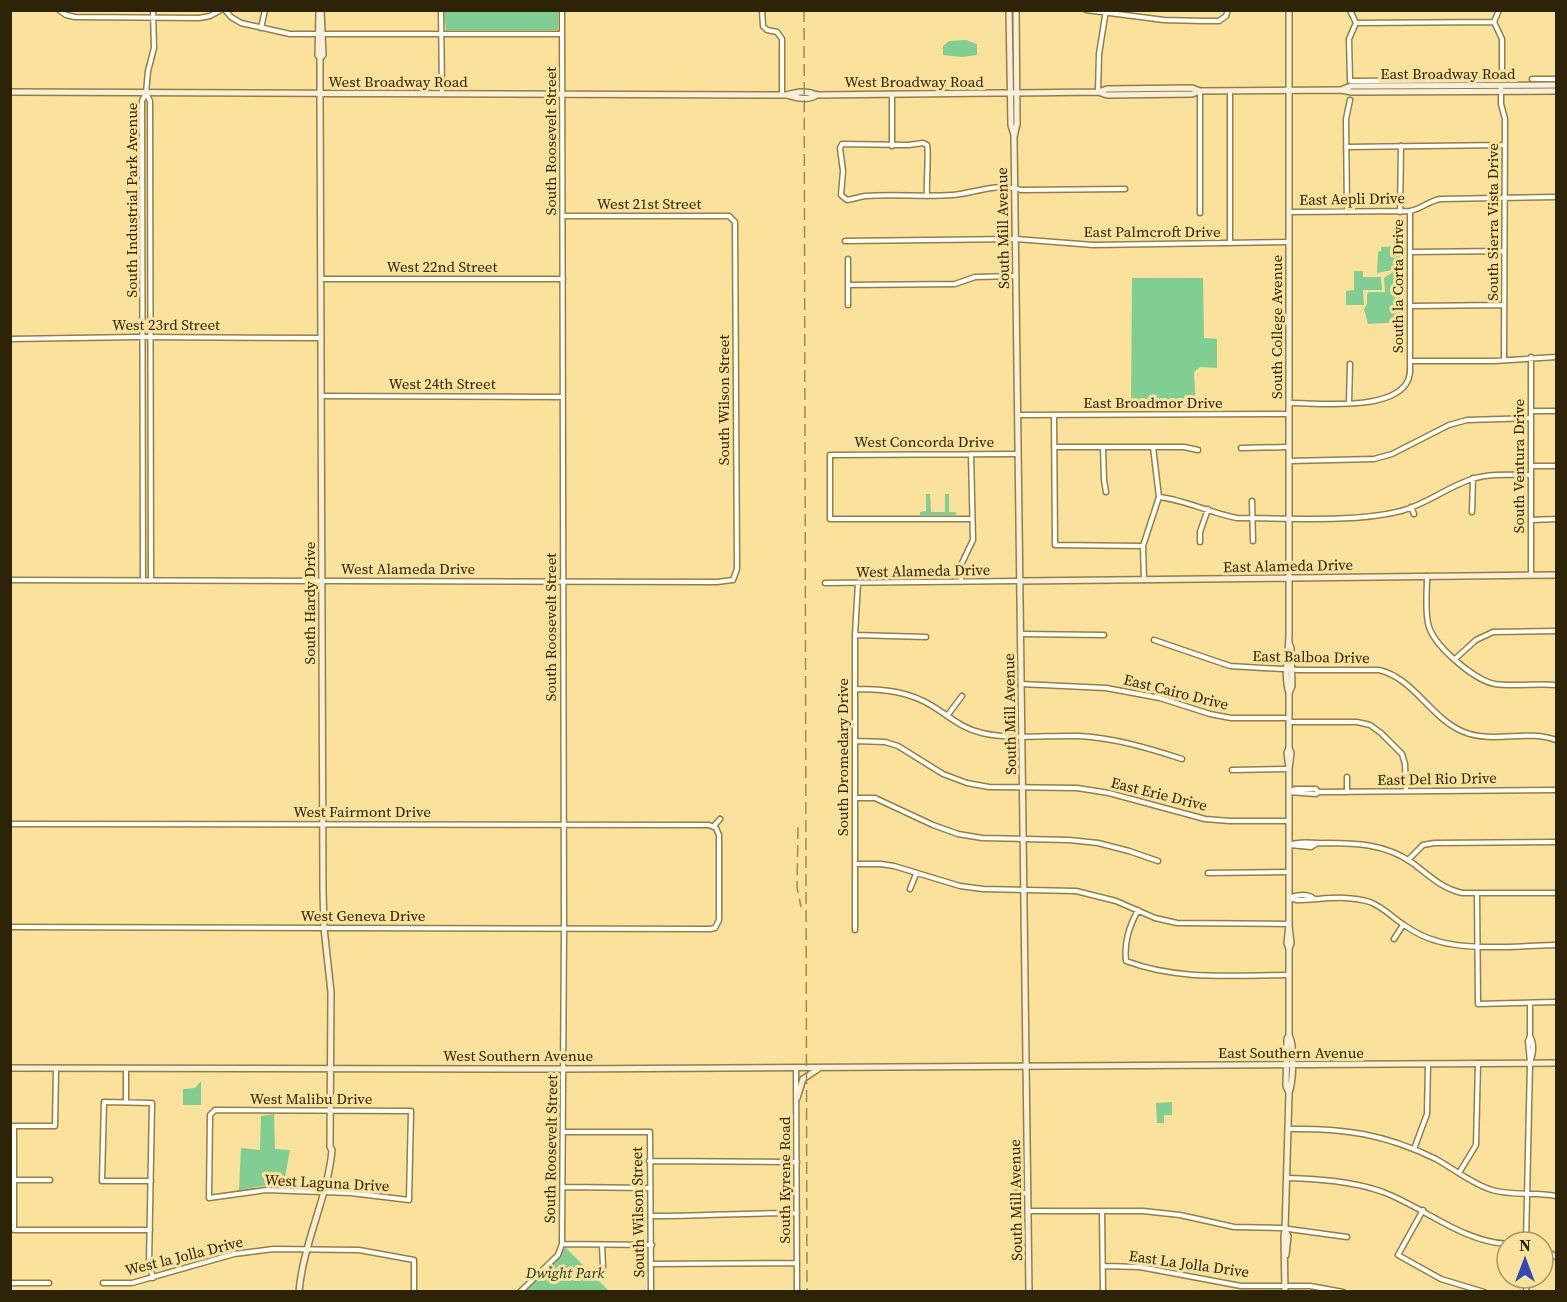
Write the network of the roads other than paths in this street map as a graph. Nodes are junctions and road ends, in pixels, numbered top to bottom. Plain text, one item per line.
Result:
1 (153, 10) edge
2 (223, 10) edge
3 (266, 10) edge
4 (320, 10) edge
5 (441, 10) edge
6 (562, 10) edge
7 (762, 10) edge
8 (1010, 10) edge
9 (1016, 10) edge
10 (1086, 10) edge
11 (1228, 10) edge
12 (1289, 10) edge
13 (1350, 10) edge
14 (1499, 10) edge
15 (58, 12) edge
16 (1106, 12) edge
17 (154, 18) junction
18 (1494, 22) junction
19 (1356, 23) junction
20 (261, 28) junction
21 (320, 33) junction
22 (441, 33) junction
23 (562, 34) junction
24 (1532, 79) dead end
25 (1557, 79) edge
26 (1501, 85) junction
27 (1557, 85) edge
28 (1290, 90) junction
29 (1200, 91) junction
30 (1230, 91) junction
31 (1557, 91) edge
32 (10, 92) edge
33 (1098, 92) junction
34 (146, 93) junction
35 (1014, 93) junction
36 (320, 94) junction
37 (442, 94) junction
38 (892, 94) junction
39 (563, 95) junction
40 (784, 95) junction
41 (1350, 100) dead end
42 (1505, 145) junction
43 (892, 146) junction
44 (1401, 146) junction
45 (1346, 147) junction
46 (1015, 188) junction
47 (1125, 189) dead end
48 (927, 196) junction
49 (1557, 197) edge
50 (1504, 198) junction
51 (1410, 211) junction
52 (1289, 212) junction
53 (1347, 212) junction
54 (1400, 212) junction
55 (1200, 213) dead end
56 (563, 216) junction
57 (734, 219) joint
58 (1016, 239) junction
59 (845, 241) dead end
60 (1289, 242) junction
61 (1230, 243) junction
62 (1504, 251) junction
63 (1411, 252) junction
64 (848, 259) dead end
65 (1016, 276) junction
66 (321, 279) junction
67 (563, 279) junction
68 (848, 285) junction
69 (1504, 305) junction
70 (848, 306) dead end
71 (1411, 306) junction
72 (143, 337) junction
73 (150, 337) junction
74 (321, 338) junction
75 (10, 339) edge
76 (1531, 357) junction
77 (1557, 357) edge
78 (1504, 359) junction
79 (1410, 361) junction
80 (1350, 364) dead end
81 (321, 396) junction
82 (563, 397) junction
83 (1349, 403) junction
84 (1289, 404) junction
85 (1531, 411) junction
86 (1557, 411) edge
87 (1289, 414) junction
88 (1018, 415) junction
89 (1054, 416) junction
90 (1531, 418) junction
91 (1054, 447) junction
92 (1103, 447) junction
93 (1153, 447) junction
94 (1289, 447) junction
95 (1241, 448) dead end
96 (1198, 450) dead end
97 (971, 454) junction
98 (1018, 454) junction
99 (1289, 460) junction
100 (1531, 466) junction
101 (1557, 466) edge
102 (1531, 475) junction
103 (1473, 478) junction
104 (1106, 492) dead end
105 (1159, 496) junction
106 (1252, 501) dead end
107 (1411, 507) junction
108 (1208, 510) junction
109 (1472, 512) dead end
110 (1413, 514) dead end
111 (1253, 518) junction
112 (1289, 518) junction
113 (972, 519) junction
114 (1557, 519) edge
115 (1531, 520) junction
116 (1253, 541) dead end
117 (1200, 542) dead end
118 (1143, 546) junction
119 (1531, 575) junction
120 (1557, 575) edge
121 (1427, 576) junction
122 (1289, 579) junction
123 (10, 580) edge
124 (143, 580) junction
125 (151, 580) junction
126 (733, 580) joint
127 (1144, 580) junction
128 (322, 581) junction
129 (563, 581) junction
130 (1020, 581) junction
131 (961, 582) junction
132 (825, 583) dead end
133 (858, 583) junction
134 (1557, 631) edge
135 (1021, 634) junction
136 (855, 635) junction
137 (1104, 635) dead end
138 (926, 638) dead end
139 (1154, 640) dead end
140 (1455, 659) junction
141 (1289, 669) junction
142 (1022, 684) junction
143 (1557, 685) edge
144 (855, 689) junction
145 (962, 696) dead end
146 (947, 716) junction
147 (1289, 720) junction
148 (1462, 732) junction
149 (1022, 736) junction
150 (1460, 738) dead end
151 (1557, 740) edge
152 (855, 741) junction
153 (1182, 759) dead end
154 (1289, 769) junction
155 (1232, 770) dead end
156 (1347, 777) dead end
157 (1022, 788) junction
158 (1557, 790) edge
159 (1406, 791) junction
160 (1289, 792) junction
161 (1347, 792) junction
162 (855, 798) junction
163 (720, 819) dead end
164 (1289, 821) junction
165 (10, 824) edge
166 (323, 824) junction
167 (564, 825) junction
168 (715, 827) junction
169 (1023, 839) junction
170 (1557, 842) edge
171 (1289, 845) junction
172 (1408, 860) junction
173 (1158, 861) dead end
174 (855, 864) junction
175 (1208, 873) dead end
176 (1289, 873) junction
177 (916, 874) junction
178 (910, 889) dead end
179 (1024, 890) junction
180 (1557, 893) edge
181 (1477, 894) junction
182 (1289, 898) junction
183 (1137, 910) junction
184 (1289, 924) junction
185 (1403, 925) junction
186 (10, 927) edge
187 (324, 928) junction
188 (564, 929) junction
189 (855, 930) dead end
190 (1394, 939) dead end
191 (1557, 945) edge
192 (1477, 946) junction
193 (1289, 975) junction
194 (1557, 1002) edge
195 (1530, 1004) junction
196 (1478, 1063) junction
197 (1530, 1063) junction
198 (1557, 1063) edge
199 (1428, 1064) junction
200 (1289, 1065) junction
201 (1026, 1067) junction
202 (10, 1068) edge
203 (56, 1068) junction
204 (126, 1068) junction
205 (331, 1068) junction
206 (796, 1068) junction
207 (819, 1068) junction
208 (564, 1069) junction
209 (797, 1098) junction
210 (126, 1102) junction
211 (331, 1111) junction
212 (12, 1126) edge
213 (1288, 1129) junction
214 (564, 1132) junction
215 (1414, 1149) junction
216 (649, 1161) junction
217 (797, 1162) junction
218 (1459, 1173) junction
219 (1287, 1178) junction
220 (14, 1180) junction
221 (50, 1180) dead end
222 (151, 1181) junction
223 (563, 1187) junction
224 (649, 1188) junction
225 (323, 1191) junction
226 (1016, 1193) dead end
227 (1028, 1193) junction
228 (1528, 1194) junction
229 (1557, 1196) edge
230 (209, 1198) joint
231 (409, 1200) joint
232 (1424, 1210) junction
233 (1028, 1211) junction
234 (1102, 1211) junction
235 (797, 1214) junction
236 (651, 1216) junction
237 (150, 1230) junction
238 (1286, 1230) junction
239 (1526, 1230) edge
240 (1347, 1237) dead end
241 (1495, 1242) edge
242 (562, 1244) junction
243 (602, 1245) junction
244 (652, 1245) junction
245 (306, 1249) junction
246 (797, 1263) junction
247 (651, 1264) junction
248 (1103, 1266) junction
249 (598, 1276) dead end
250 (153, 1278) junction
251 (49, 1282) dead end
252 (10, 1283) edge
253 (103, 1284) dead end
254 (1285, 1288) edge
255 (299, 1292) edge
256 (414, 1292) edge
257 (520, 1292) edge
258 (651, 1292) edge
259 (797, 1292) edge
260 (1029, 1292) edge
261 (1103, 1292) edge
262 (1343, 1292) edge
263 (1484, 1292) edge

1 - 17 street
2 - 17 street
2 - 20 street
3 - 20 street
4 - 21 main road, South Hardy Drive
5 - 22 street
6 - 23 street, South Roosevelt Street
7 - 40 street
8 - 35 main road, South Mill Avenue
9 - 35 main road, South Mill Avenue
10 - 16 street
11 - 16 street
12 - 28 main road, South College Avenue
13 - 19 street
14 - 18 street
15 - 17 street
16 - 33 street
17 - 34 street
18 - 19 street
18 - 26 street, South Sierra Vista Drive
19 - 26 street
20 - 21 street
21 - 22 street
21 - 36 main road, South Hardy Drive
22 - 23 street
22 - 37 street
23 - 39 street, South Roosevelt Street
24 - 25 street
26 - 27 main road, East Broadway Road
26 - 28 main road, East Broadway Road
26 - 31 main road, East Broadway Road
26 - 42 street, South Sierra Vista Drive
28 - 30 main road, East Broadway Road
28 - 52 main road, South College Avenue
29 - 30 main road, East Broadway Road
29 - 33 main road, East Broadway Road
29 - 55 street
30 - 61 street
32 - 34 main road, West Broadway Road
33 - 35 main road, East Broadway Road
34 - 36 main road, West Broadway Road
34 - 72 street, South Industrial Park Avenue
34 - 73 street, South Industrial Park Avenue
35 - 38 main road, West Broadway Road
35 - 46 main road, South Mill Avenue
36 - 37 main road, West Broadway Road
36 - 66 main road, South Hardy Drive
37 - 39 main road, West Broadway Road
38 - 40 main road, West Broadway Road
38 - 43 street
39 - 40 main road, West Broadway Road
39 - 56 street, South Roosevelt Street
41 - 45 street
42 - 44 street
42 - 50 street, South Sierra Vista Drive
43 - 48 street
43 - 48 street
44 - 45 street
44 - 54 street, South la Corta Drive
45 - 53 street
46 - 47 street
46 - 48 street
46 - 58 main road, South Mill Avenue
49 - 50 street, East Aepli Drive
50 - 51 street, East Aepli Drive
50 - 62 street, South Sierra Vista Drive
51 - 54 street, East Aepli Drive
51 - 63 street, South la Corta Drive
52 - 53 street, East Aepli Drive
52 - 60 main road, South College Avenue
53 - 54 street, East Aepli Drive
56 - 57 street, West 21st Street
56 - 67 street, South Roosevelt Street
57 - 126 street, South Wilson Street
58 - 59 street, East Palmcroft Drive
58 - 61 street, East Palmcroft Drive
58 - 65 main road, South Mill Avenue
60 - 61 street, East Palmcroft Drive
60 - 84 main road, South College Avenue
62 - 63 street
62 - 69 street, South Sierra Vista Drive
63 - 71 street, South la Corta Drive
64 - 68 street
65 - 68 street
65 - 88 main road, South Mill Avenue
66 - 67 street, West 22nd Street
66 - 74 main road, South Hardy Drive
67 - 82 street, South Roosevelt Street
68 - 70 street
69 - 71 street
69 - 78 street, South Sierra Vista Drive
71 - 79 street, South la Corta Drive
72 - 73 street, West 23rd Street
72 - 75 street, West 23rd Street
72 - 124 street, South Industrial Park Avenue
73 - 74 street, West 23rd Street
73 - 125 street, South Industrial Park Avenue
74 - 81 main road, South Hardy Drive
76 - 77 street
76 - 78 street
76 - 85 street, South Ventura Drive
78 - 79 street
79 - 83 street
80 - 83 street
81 - 82 street, West 24th Street
81 - 128 main road, South Hardy Drive
82 - 129 street, South Roosevelt Street
83 - 84 street
84 - 87 main road, South College Avenue
85 - 86 street
85 - 90 street, South Ventura Drive
87 - 89 street, East Broadmor Drive
87 - 94 main road, South College Avenue
88 - 89 street, East Broadmor Drive
88 - 98 main road, South Mill Avenue
89 - 91 street
90 - 99 street
90 - 100 street, South Ventura Drive
91 - 92 street
91 - 118 street
92 - 93 street
92 - 104 street
93 - 96 street
93 - 105 street
94 - 95 street
94 - 99 main road, South College Avenue
97 - 98 street, West Concorda Drive
97 - 113 street
97 - 113 street, West Concorda Drive
98 - 130 main road, South Mill Avenue
99 - 112 main road, South College Avenue
100 - 101 street
100 - 102 street, South Ventura Drive
102 - 103 street
102 - 115 street, South Ventura Drive
103 - 107 street
103 - 109 street
105 - 108 street
105 - 118 street
106 - 111 street
107 - 110 street
107 - 112 street
108 - 111 street
108 - 117 street
111 - 112 street
111 - 116 street
112 - 122 main road, South College Avenue
113 - 131 street
114 - 115 street
115 - 119 street, South Ventura Drive
118 - 127 street
119 - 120 main road, East Alameda Drive
119 - 121 main road, East Alameda Drive
121 - 122 main road, East Alameda Drive
121 - 140 street
122 - 127 main road, East Alameda Drive
122 - 141 main road, South College Avenue
123 - 124 street, West Alameda Drive
124 - 125 street, West Alameda Drive
125 - 128 street, West Alameda Drive
126 - 129 street, West Alameda Drive
127 - 130 main road, East Alameda Drive
128 - 129 street, West Alameda Drive
128 - 166 main road, South Hardy Drive
129 - 167 street, South Roosevelt Street
130 - 131 street, West Alameda Drive
130 - 135 main road, South Mill Avenue
131 - 133 street, West Alameda Drive
132 - 133 street, West Alameda Drive
133 - 136 street, South Dromedary Drive
134 - 140 street
135 - 137 street
135 - 142 main road, South Mill Avenue
136 - 138 street
136 - 144 street, South Dromedary Drive
139 - 141 street, East Balboa Drive
140 - 143 street
141 - 147 main road, South College Avenue
141 - 148 street, East Balboa Drive
142 - 147 street, East Cairo Drive
142 - 149 main road, South Mill Avenue
144 - 146 street
144 - 152 street, South Dromedary Drive
145 - 146 street
146 - 149 street
147 - 154 main road, South College Avenue
147 - 159 street, East Cairo Drive
148 - 150 street
148 - 151 street, East Balboa Drive
149 - 153 street
149 - 157 main road, South Mill Avenue
152 - 157 street, East Erie Drive
152 - 162 street, South Dromedary Drive
154 - 155 street
154 - 160 main road, South College Avenue
156 - 161 street
157 - 164 street, East Erie Drive
157 - 169 main road, South Mill Avenue
158 - 159 street, East Del Rio Drive
159 - 161 street, East Del Rio Drive
160 - 161 street, East Del Rio Drive
160 - 164 main road, South College Avenue
162 - 169 street
162 - 174 street, South Dromedary Drive
163 - 168 street
164 - 171 main road, South College Avenue
165 - 166 street, West Fairmont Drive
166 - 167 street, West Fairmont Drive
166 - 187 main road, South Hardy Drive
167 - 168 street, West Fairmont Drive
167 - 188 street, South Roosevelt Street
168 - 188 street, West Geneva Drive
169 - 173 street
169 - 179 main road, South Mill Avenue
170 - 172 street
171 - 172 street
171 - 176 main road, South College Avenue
172 - 181 street
174 - 177 street
174 - 189 street, South Dromedary Drive
175 - 176 street
176 - 182 main road, South College Avenue
177 - 178 street
177 - 179 street
179 - 183 street
179 - 201 main road, South Mill Avenue
180 - 181 street
181 - 192 street
182 - 184 main road, South College Avenue
182 - 185 street
183 - 184 street
183 - 193 street
184 - 193 main road, South College Avenue
185 - 190 street
185 - 192 street
186 - 187 street, West Geneva Drive
187 - 188 street, West Geneva Drive
187 - 205 main road, South Hardy Drive
188 - 208 street, South Roosevelt Street
191 - 192 street
192 - 195 street
193 - 200 main road, South College Avenue
194 - 195 street
195 - 197 street
196 - 197 main road, East Southern Avenue
196 - 199 main road, East Southern Avenue
196 - 218 street
197 - 198 main road, East Southern Avenue
197 - 228 street
199 - 200 main road, East Southern Avenue
199 - 215 street
200 - 201 main road, East Southern Avenue
200 - 213 main road, South College Avenue
201 - 207 main road, West Southern Avenue
201 - 227 main road, South Mill Avenue
202 - 203 main road, West Southern Avenue
203 - 204 main road, West Southern Avenue
203 - 212 street
204 - 205 main road, West Southern Avenue
204 - 210 street
205 - 208 main road, West Southern Avenue
205 - 211 main road, South Hardy Drive
206 - 207 main road, West Southern Avenue
206 - 208 main road, West Southern Avenue
206 - 209 street, South Kyrene Road
207 - 209 main road
208 - 214 street, South Roosevelt Street
209 - 217 street, South Kyrene Road
210 - 222 street
210 - 222 street
211 - 225 main road, South Hardy Drive
211 - 230 street, West Malibu Drive
211 - 231 street, West Malibu Drive
212 - 220 street
213 - 215 street
213 - 219 main road, South College Avenue
214 - 216 street, South Wilson Street
214 - 223 street, South Roosevelt Street
215 - 218 street
216 - 217 street
216 - 224 street, South Wilson Street
217 - 235 street, South Kyrene Road
218 - 228 street
219 - 232 street
219 - 238 main road, South College Avenue
220 - 221 street
220 - 237 street
222 - 237 street
223 - 224 street
223 - 242 street, South Roosevelt Street
224 - 236 street, South Wilson Street
225 - 230 street, West Laguna Drive
225 - 231 street, West Laguna Drive
225 - 245 main road, South Hardy Drive
226 - 227 street
227 - 233 main road, South Mill Avenue
228 - 229 street
228 - 239 street
232 - 241 street
232 - 263 street
233 - 234 street
233 - 260 main road, South Mill Avenue
234 - 238 street
234 - 248 street
235 - 236 street
235 - 246 street, South Kyrene Road
236 - 244 street, South Wilson Street
237 - 250 street
238 - 240 street
238 - 254 main road, South College Avenue
242 - 243 street
242 - 257 street
243 - 244 street
243 - 249 street
244 - 247 street, South Wilson Street
245 - 250 street, West la Jolla Drive
245 - 255 main road, South Hardy Drive
245 - 256 street, West la Jolla Drive
246 - 247 street
246 - 259 street, South Kyrene Road
247 - 258 street, South Wilson Street
248 - 254 street, East La Jolla Drive
248 - 261 street
250 - 253 street, West la Jolla Drive
251 - 252 street
254 - 262 street, East La Jolla Drive

